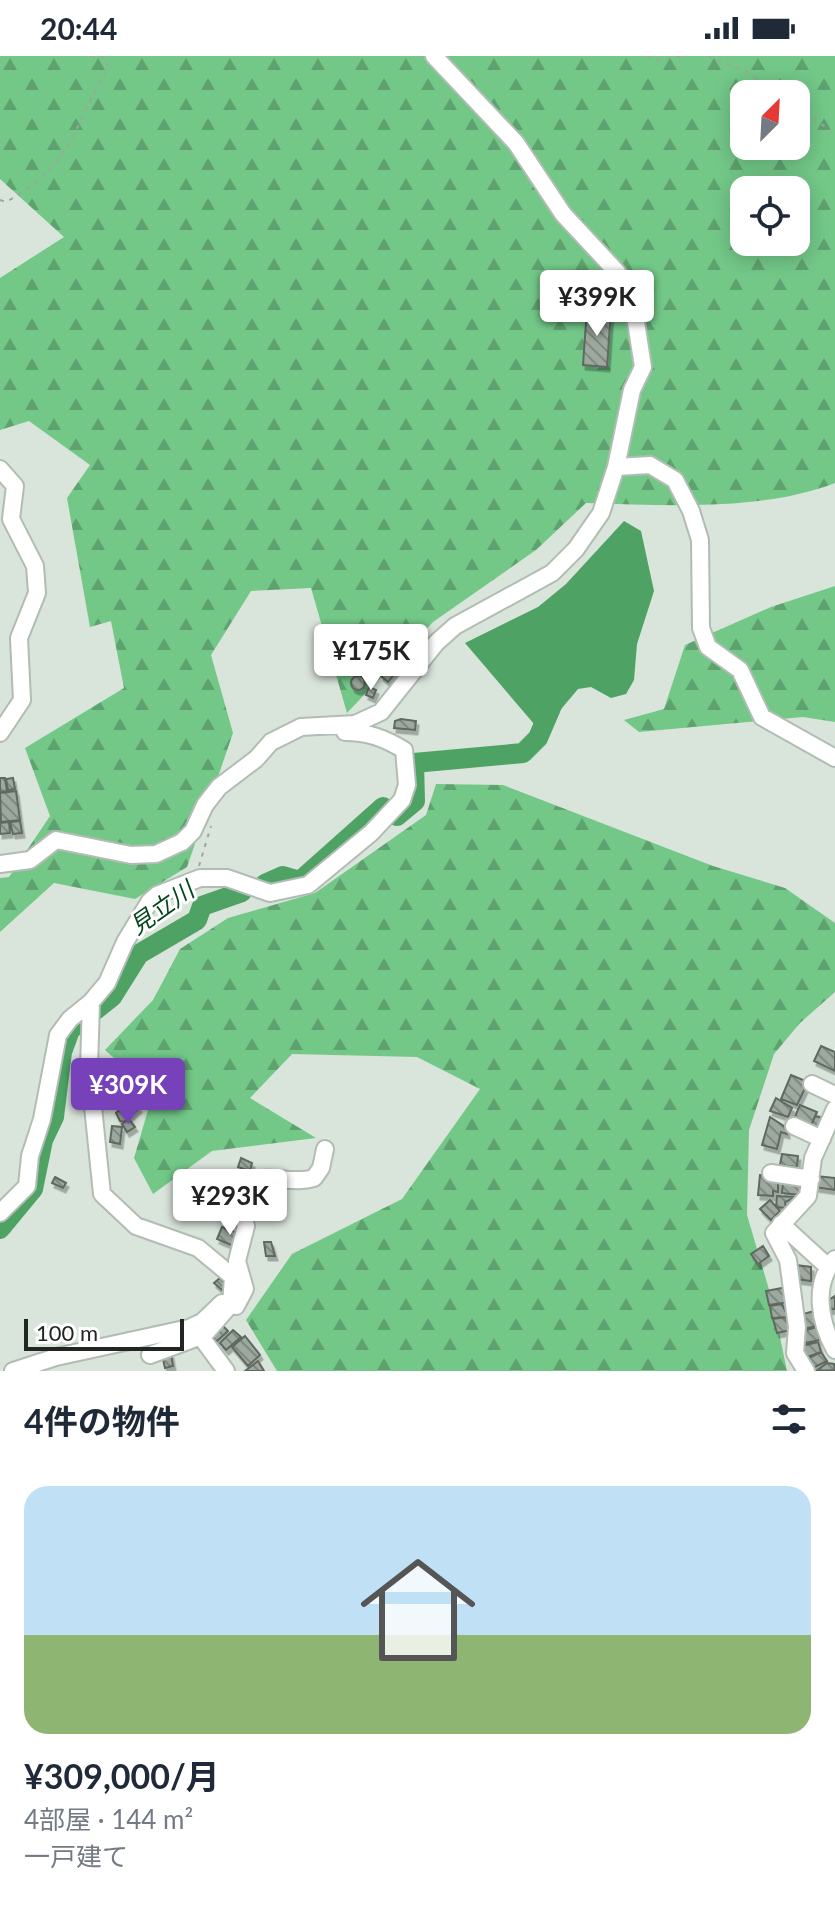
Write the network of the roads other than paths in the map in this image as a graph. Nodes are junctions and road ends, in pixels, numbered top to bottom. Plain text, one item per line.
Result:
1 (434, 56) edge
2 (616, 467) junction
3 (0, 469) edge
4 (335, 725) junction
5 (0, 733) edge
6 (835, 758) edge
7 (0, 864) edge
8 (91, 1010) junction
9 (812, 1084) dead end
10 (835, 1095) edge
11 (835, 1109) edge
12 (794, 1126) dead end
13 (822, 1139) junction
14 (325, 1149) dead end
15 (771, 1173) dead end
16 (811, 1179) junction
17 (0, 1213) edge
18 (781, 1224) junction
19 (831, 1263) edge
20 (231, 1304) junction
21 (204, 1335) junction
22 (833, 1344) edge
23 (150, 1355) dead end
24 (13, 1371) edge
25 (226, 1371) edge
26 (806, 1371) edge

1 - 2 street
2 - 4 street
2 - 6 street
3 - 5 street
4 - 7 street
4 - 8 street
8 - 17 street
8 - 20 street
9 - 10 street
11 - 13 street
12 - 13 street
13 - 16 street
14 - 20 street
15 - 16 street
16 - 18 street
18 - 19 street
18 - 26 street
19 - 22 street
20 - 21 street
20 - 24 street
21 - 23 street
21 - 25 street

